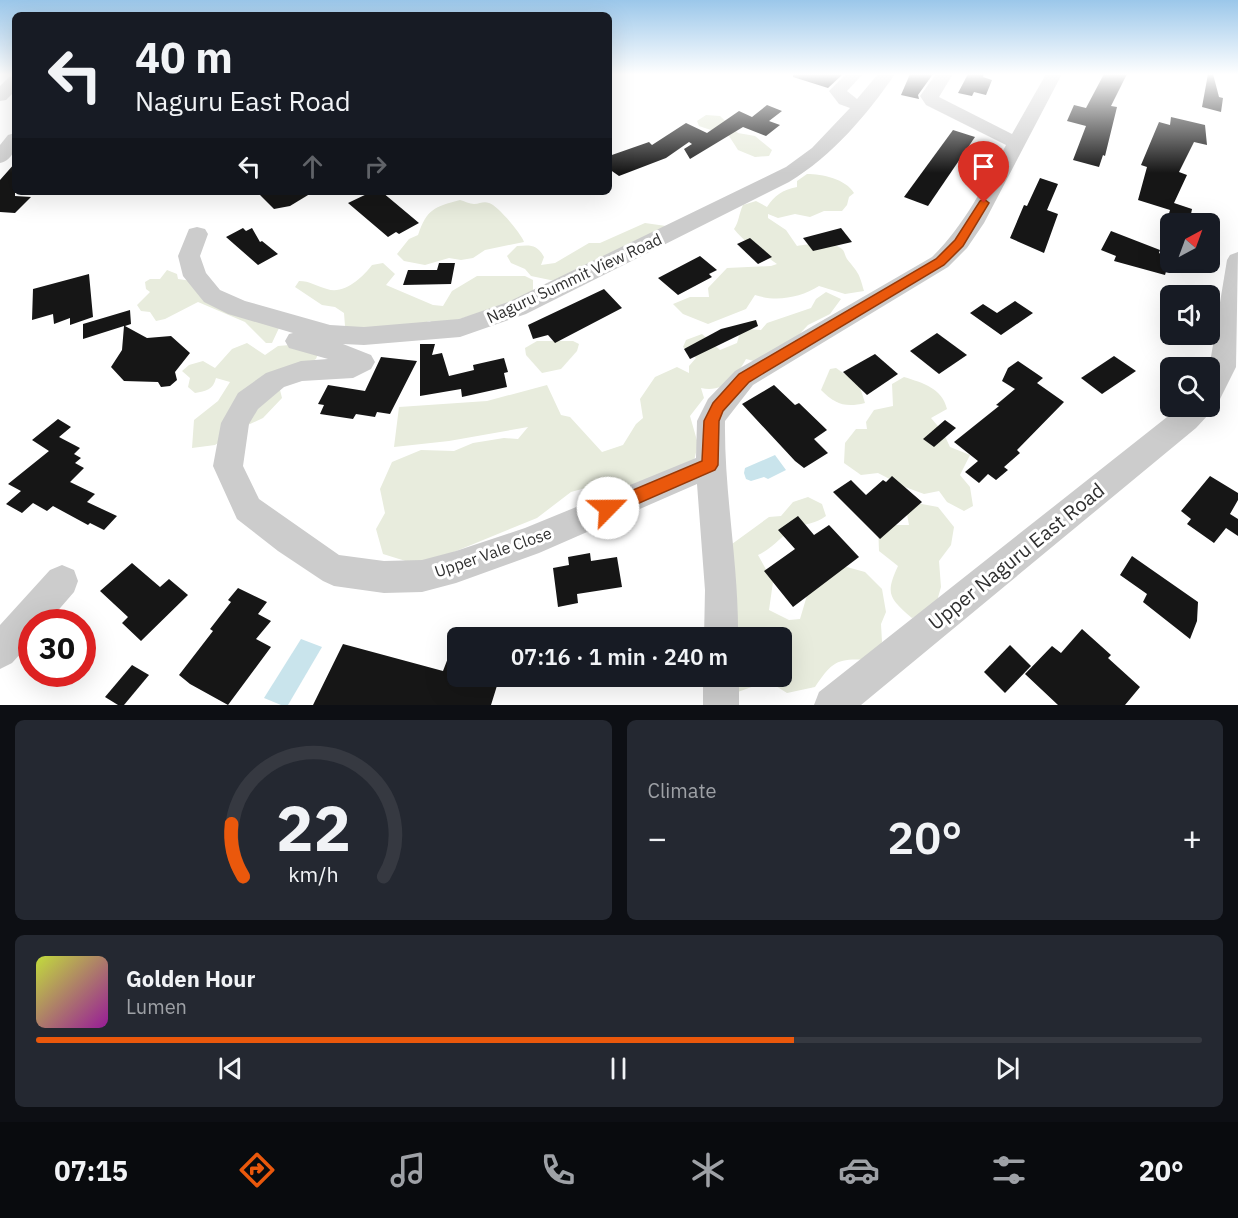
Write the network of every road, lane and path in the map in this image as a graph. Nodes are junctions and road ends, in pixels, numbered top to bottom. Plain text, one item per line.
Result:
1 (859, 107) edge
2 (944, 107) edge
3 (1036, 107) edge
4 (12, 143) edge
5 (1017, 143) junction
6 (0, 157) edge
7 (197, 234) dead end
8 (1238, 260) edge
9 (299, 326) junction
10 (1220, 373) edge
11 (1189, 417) edge
12 (710, 465) junction
13 (62, 580) dead end
14 (722, 627) edge
15 (0, 651) edge
16 (721, 687) edge
17 (721, 705) edge
18 (832, 705) edge

1 - 9 street, Naguru Summit View Road
2 - 5 street
3 - 5 street
4 - 6 street
5 - 12 street
7 - 9 street, Naguru Summit View Road
8 - 10 street
9 - 12 street, Upper Vale Close
11 - 18 street, Upper Naguru East Road
12 - 14 street
13 - 15 street
16 - 17 street

